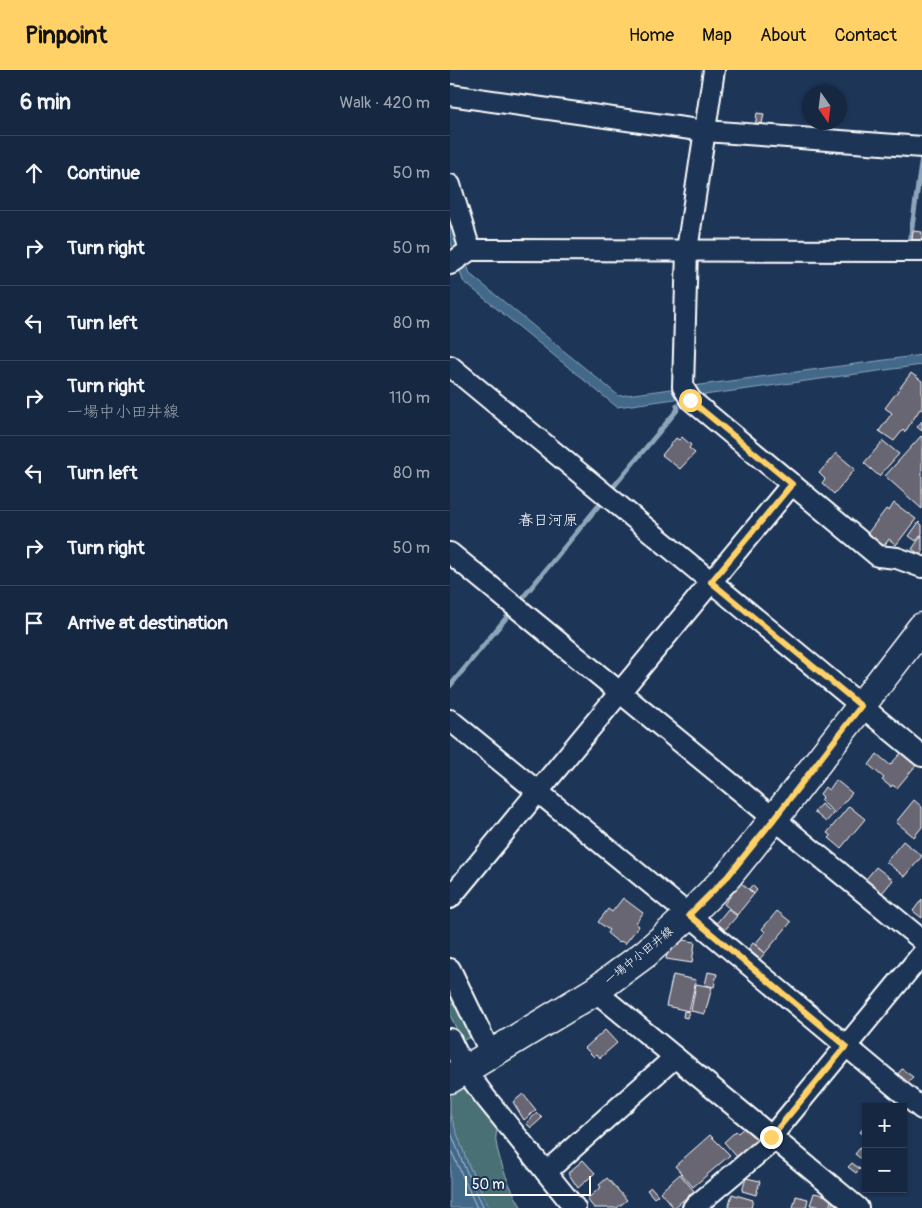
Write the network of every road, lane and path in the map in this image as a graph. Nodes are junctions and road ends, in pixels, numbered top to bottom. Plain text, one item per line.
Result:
1 (714, 70) edge
2 (450, 95) edge
3 (705, 131) junction
4 (922, 147) edge
5 (450, 184) edge
6 (687, 250) junction
7 (922, 251) edge
8 (459, 258) edge
9 (450, 366) edge
10 (792, 484) junction
11 (450, 553) edge
12 (922, 567) edge
13 (711, 582) junction
14 (922, 627) edge
15 (620, 692) junction
16 (861, 706) junction
17 (450, 720) edge
18 (922, 756) edge
19 (537, 793) junction
20 (774, 819) junction
21 (450, 898) edge
22 (689, 915) junction
23 (922, 940) edge
24 (922, 954) edge
25 (450, 970) edge
26 (595, 991) junction
27 (450, 1039) edge
28 (846, 1046) junction
29 (491, 1054) junction
30 (674, 1057) junction
31 (457, 1074) edge
32 (922, 1109) edge
33 (773, 1139) junction
34 (546, 1172) junction
35 (575, 1208) edge
36 (693, 1208) edge
37 (858, 1208) edge

1 - 3 street
2 - 3 street
3 - 4 street
3 - 6 street
5 - 8 street
6 - 7 street
6 - 8 street
6 - 10 street
9 - 13 street
10 - 12 street
10 - 13 street
11 - 15 street
13 - 15 street
13 - 16 street
14 - 16 main road, 一場中小田井線
15 - 19 street
15 - 20 street
16 - 18 street
16 - 20 main road, 一場中小田井線
17 - 19 street
19 - 21 street
19 - 22 street
20 - 22 main road, 一場中小田井線
20 - 23 street
22 - 26 main road, 一場中小田井線
22 - 28 street
24 - 28 street
25 - 29 street
26 - 29 main road, 一場中小田井線
26 - 30 street
27 - 31 street
28 - 32 street
28 - 33 street
29 - 31 main road, 一場中小田井線
30 - 33 street
30 - 34 street
31 - 34 street
33 - 36 street
33 - 37 street
34 - 35 street

